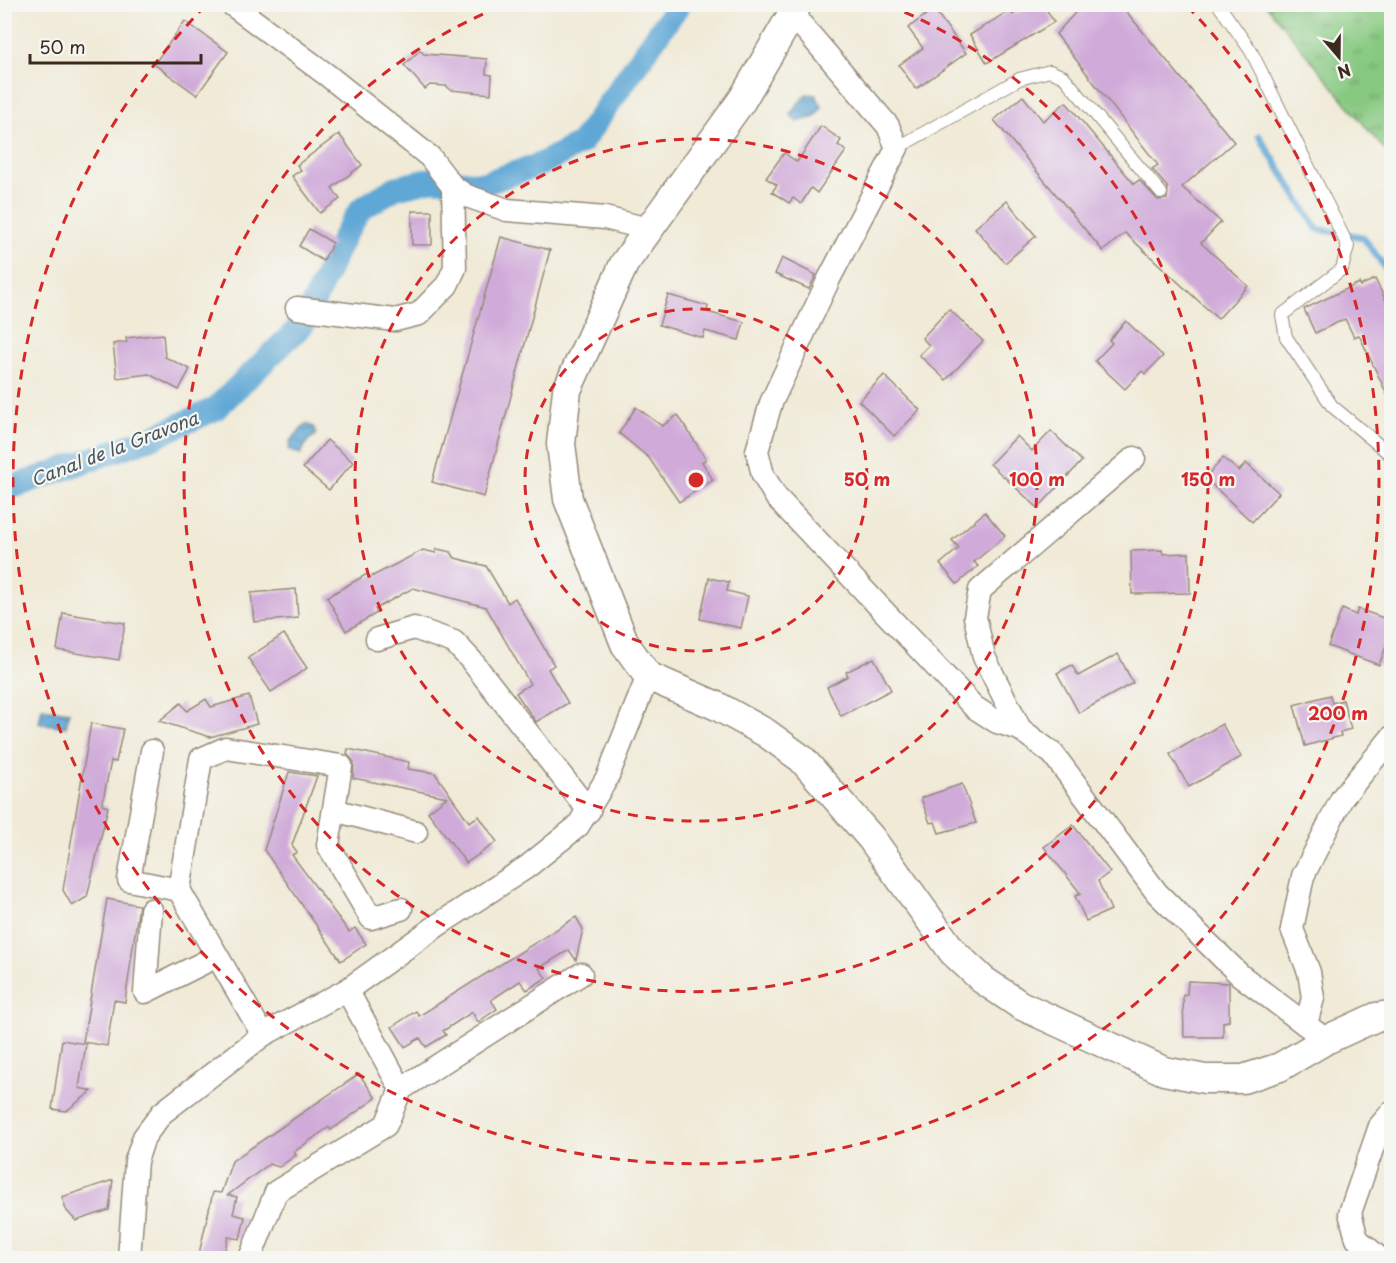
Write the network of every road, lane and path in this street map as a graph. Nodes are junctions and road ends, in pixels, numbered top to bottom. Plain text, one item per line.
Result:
1 (231, 4) edge
2 (1218, 4) edge
3 (795, 10) edge
4 (897, 148) junction
5 (453, 187) junction
6 (1161, 193) dead end
7 (648, 228) junction
8 (297, 308) dead end
9 (1392, 456) edge
10 (1134, 458) dead end
11 (377, 639) dead end
12 (648, 676) junction
13 (1020, 729) junction
14 (1392, 737) edge
15 (152, 752) dead end
16 (334, 810) junction
17 (589, 811) junction
18 (416, 832) dead end
19 (179, 890) junction
20 (401, 909) dead end
21 (151, 910) dead end
22 (217, 957) junction
23 (581, 974) dead end
24 (347, 990) junction
25 (1392, 1015) edge
26 (1316, 1032) junction
27 (262, 1035) junction
28 (401, 1089) junction
29 (1392, 1112) edge
30 (129, 1258) edge
31 (250, 1258) edge
32 (1379, 1258) edge

1 - 5 street
2 - 9 lane
3 - 4 street
3 - 7 street
4 - 6 lane
4 - 13 street
5 - 7 street
5 - 8 street
7 - 12 street
10 - 13 street
11 - 17 street
12 - 17 street
12 - 26 street
13 - 26 street
14 - 26 street
15 - 19 street
16 - 18 street
16 - 19 street
16 - 20 street
17 - 24 street
19 - 22 street
21 - 22 street
22 - 27 street
23 - 28 street
24 - 27 street
24 - 28 street
25 - 26 street
27 - 30 street
28 - 31 street
29 - 32 street

